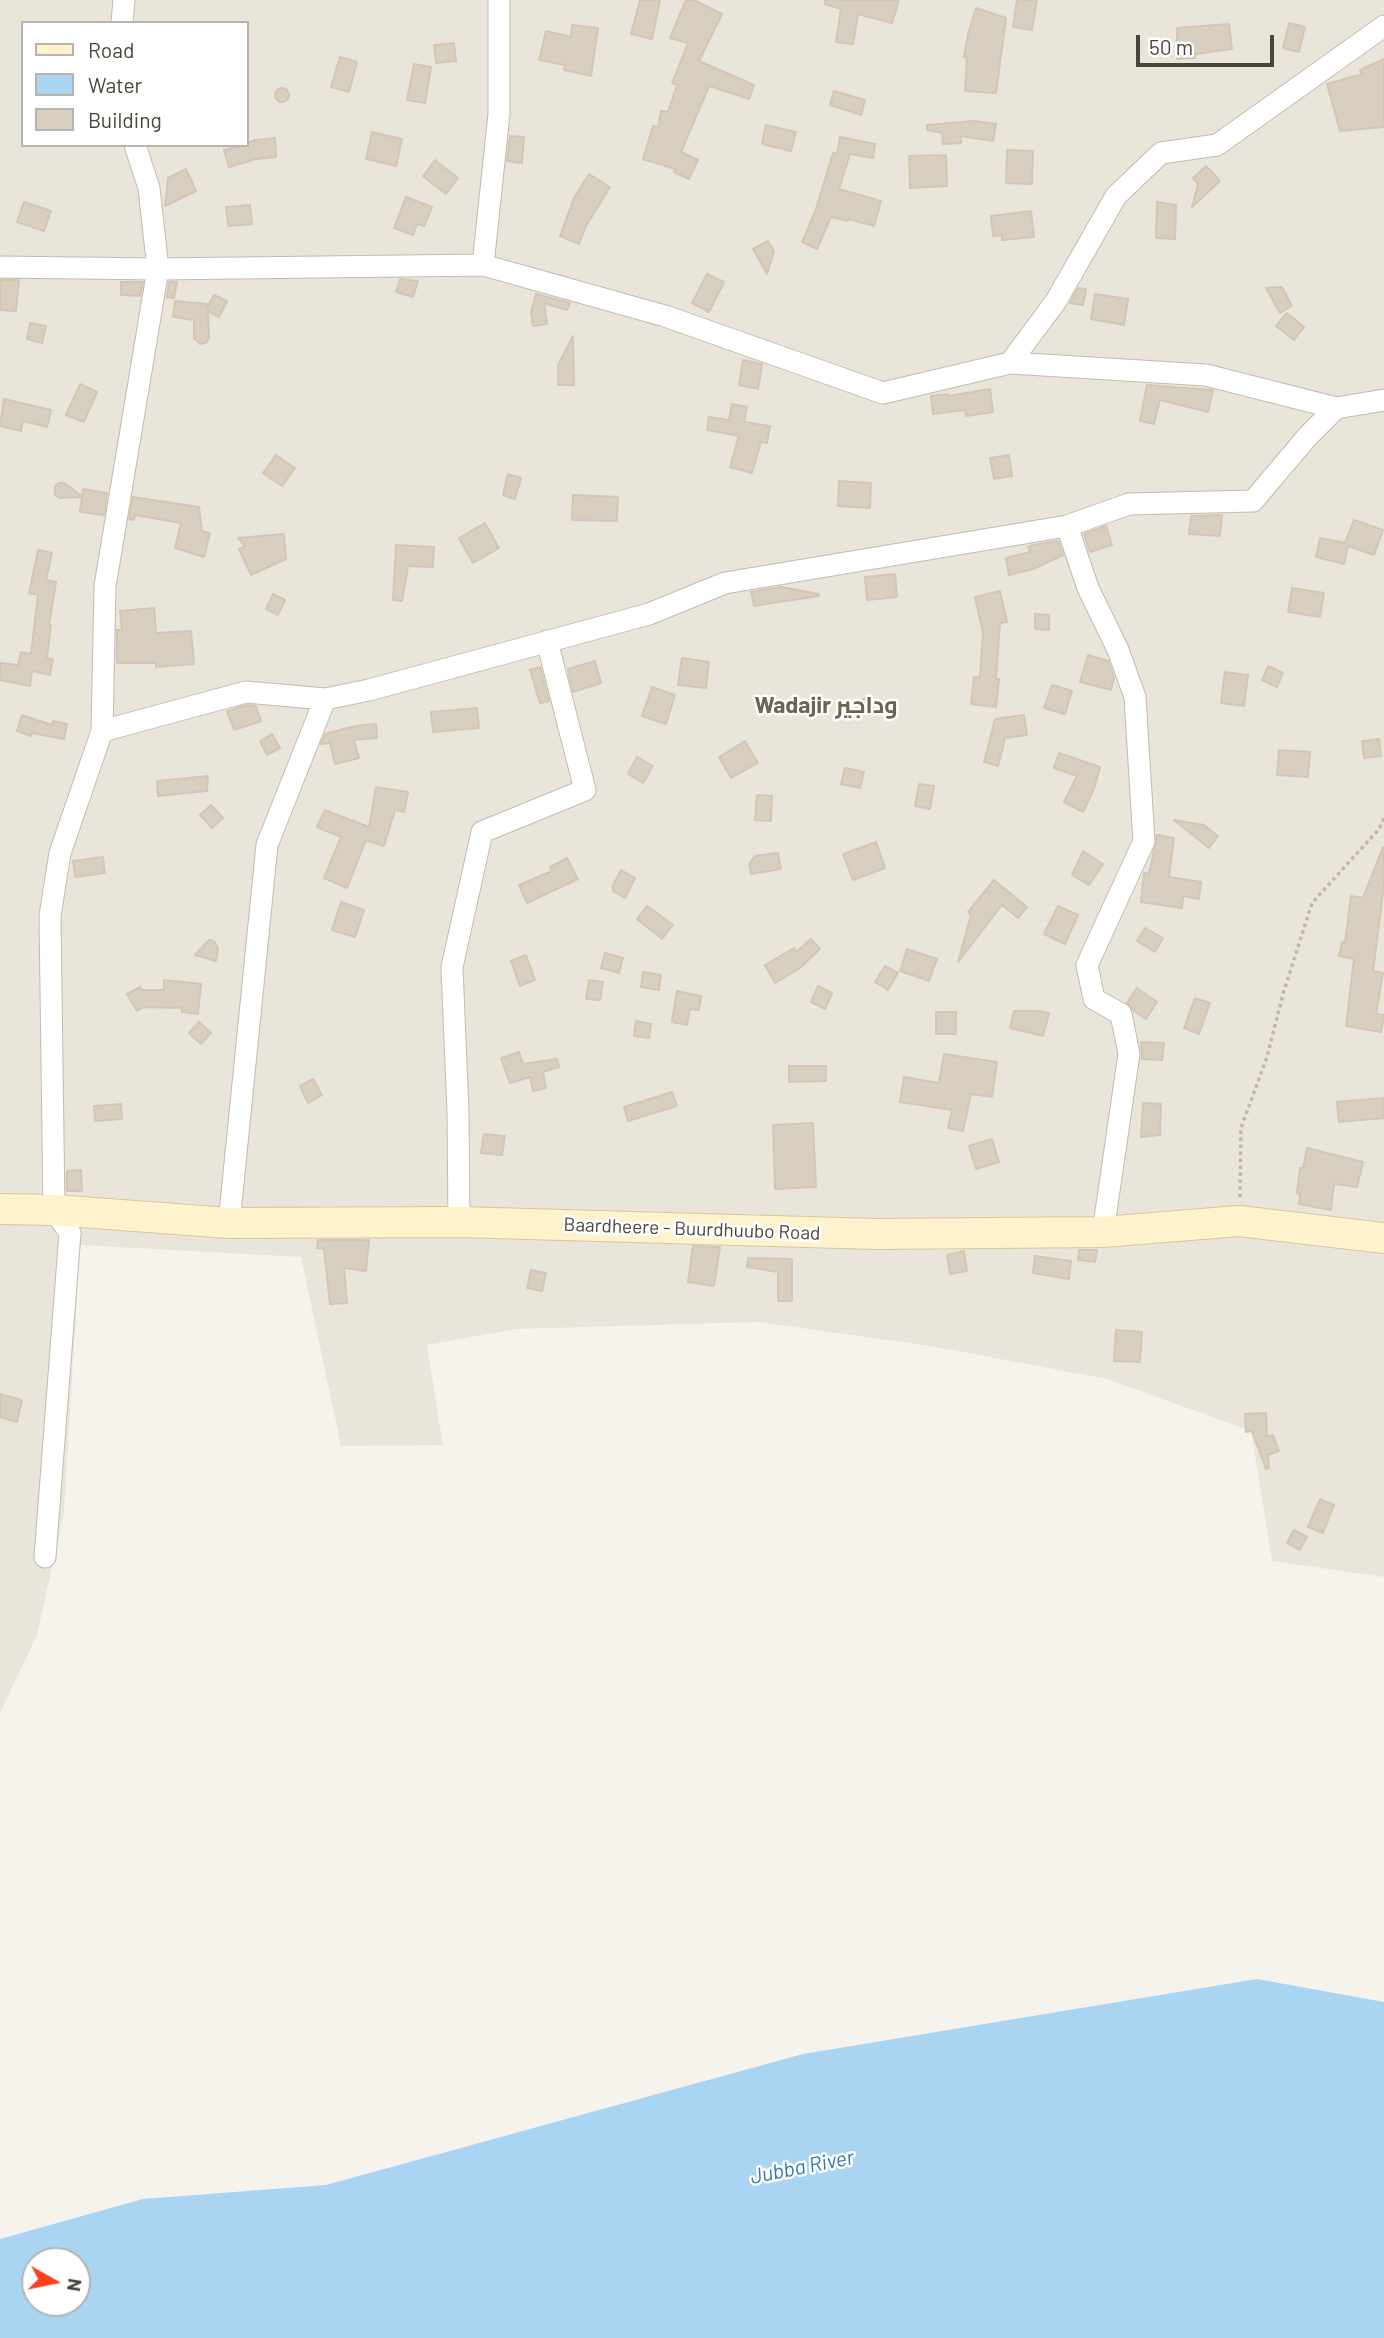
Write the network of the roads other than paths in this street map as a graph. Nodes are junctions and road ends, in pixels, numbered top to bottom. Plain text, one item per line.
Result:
1 (124, 0) edge
2 (499, 0) edge
3 (122, 21) edge
4 (1384, 26) edge
5 (136, 147) edge
6 (483, 265) junction
7 (0, 267) edge
8 (158, 269) junction
9 (1010, 363) junction
10 (1384, 400) edge
11 (1336, 408) junction
12 (1067, 526) junction
13 (547, 641) junction
14 (325, 699) junction
15 (102, 731) junction
16 (0, 1209) edge
17 (54, 1210) junction
18 (459, 1222) junction
19 (229, 1223) junction
20 (1103, 1232) junction
21 (1384, 1238) edge
22 (45, 1557) dead end

1 - 3 street
2 - 6 street
4 - 9 street
5 - 8 street
6 - 8 street
6 - 9 street
7 - 8 street
8 - 15 street
9 - 11 street
10 - 11 street
11 - 12 street
12 - 13 street
12 - 20 street
13 - 14 street
13 - 18 street
14 - 15 street
14 - 19 street
15 - 17 street
16 - 17 main road, Baardheere - Buurdhuubo Road
17 - 19 main road, Baardheere - Buurdhuubo Road
17 - 22 street
18 - 19 main road, Baardheere - Buurdhuubo Road
18 - 20 main road, Baardheere - Buurdhuubo Road
20 - 21 main road, Baardheere - Buurdhuubo Road

